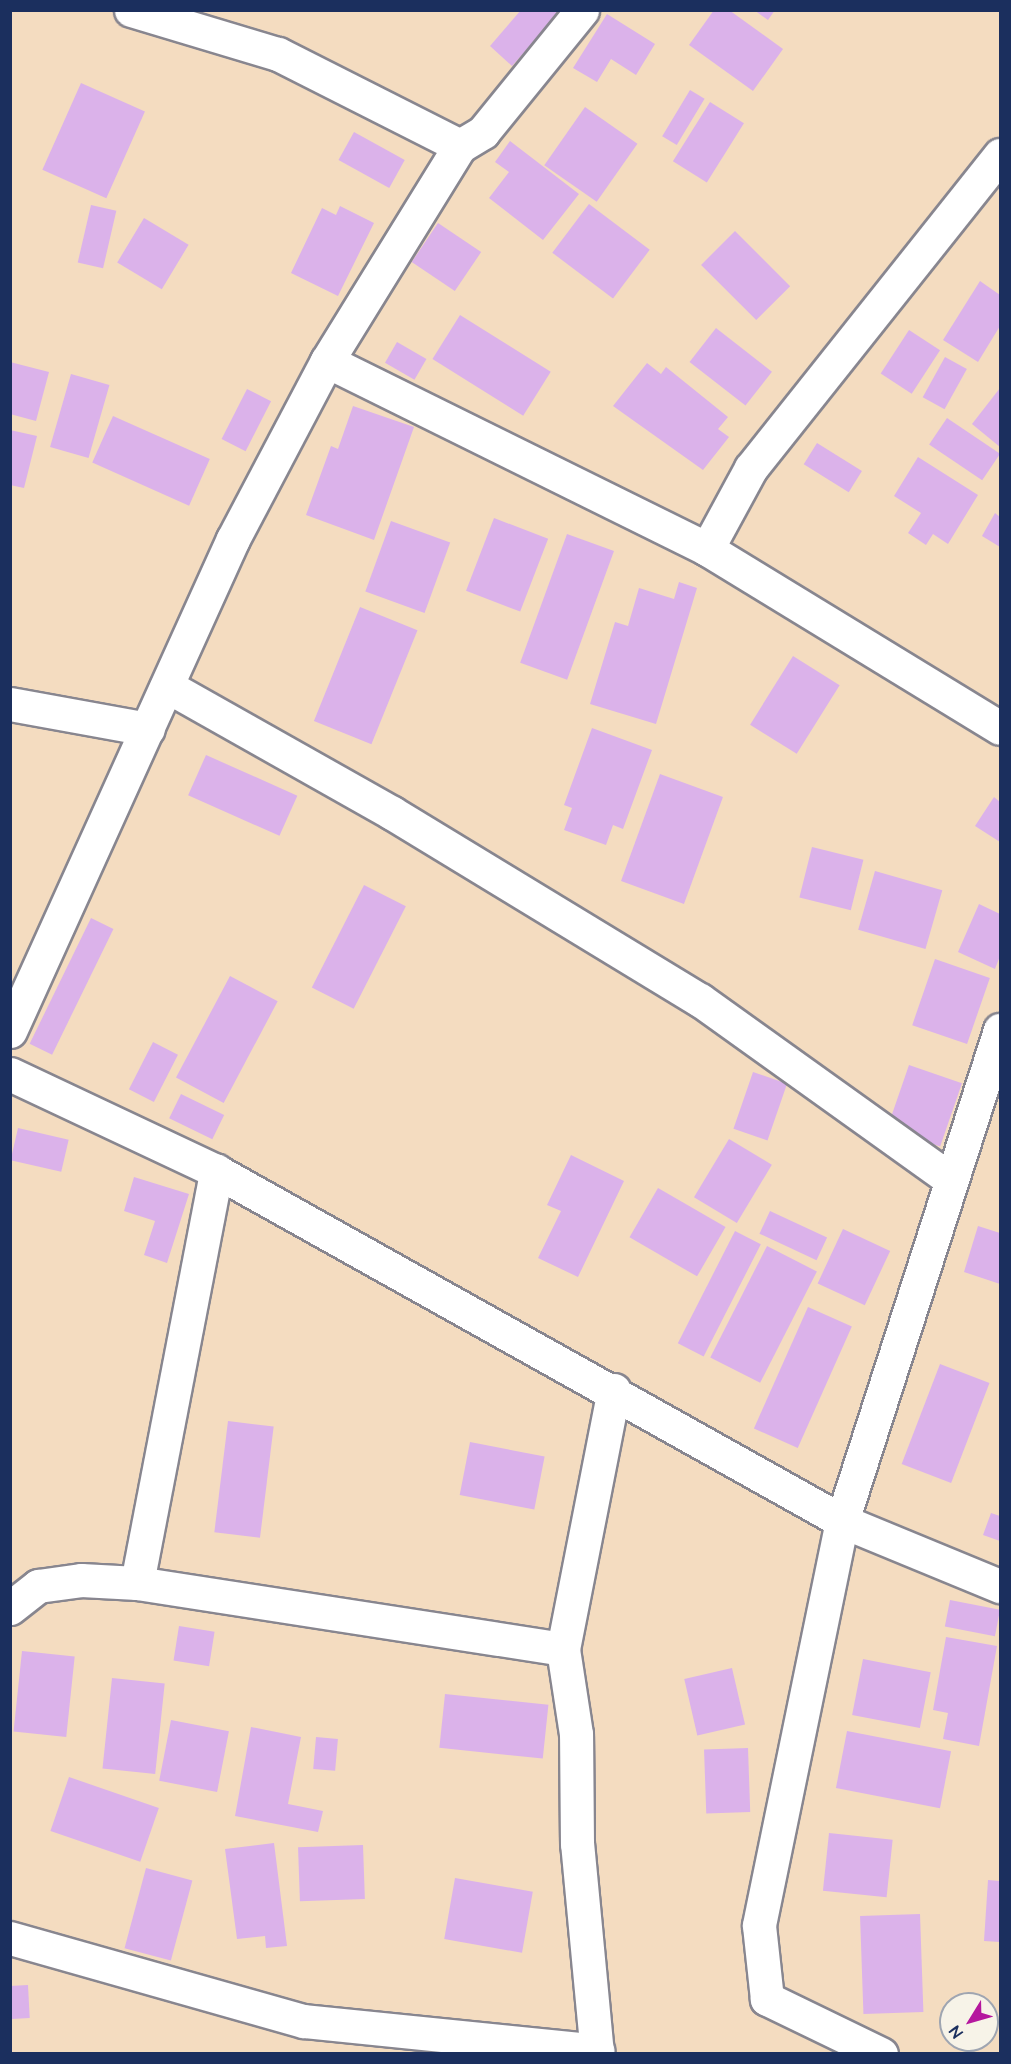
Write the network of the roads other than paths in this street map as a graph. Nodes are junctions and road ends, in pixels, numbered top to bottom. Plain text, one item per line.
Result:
1 (131, 10) edge
2 (139, 10) edge
3 (582, 10) edge
4 (278, 54) junction
5 (460, 146) junction
6 (1000, 155) edge
7 (327, 361) junction
8 (707, 549) junction
9 (167, 686) junction
10 (10, 704) edge
11 (1000, 728) edge
12 (148, 729) junction
13 (10, 1030) edge
14 (1000, 1030) edge
15 (10, 1074) edge
16 (216, 1171) junction
17 (950, 1179) junction
18 (614, 1390) junction
19 (842, 1521) junction
20 (137, 1583) junction
21 (1000, 1586) edge
22 (10, 1608) edge
23 (563, 1649) junction
24 (10, 1938) edge
25 (597, 2052) edge
26 (881, 2054) edge

1 - 4 street
2 - 4 street
3 - 5 street
4 - 5 street
5 - 7 street
6 - 8 street
7 - 8 street
7 - 9 street
8 - 11 street
9 - 12 street
9 - 17 street
10 - 12 street
12 - 13 street
14 - 17 street
15 - 16 street
16 - 18 street
16 - 20 street
17 - 19 street
18 - 19 street
18 - 23 street
19 - 21 street
19 - 26 street
20 - 22 street
20 - 23 street
23 - 25 street
24 - 25 street

